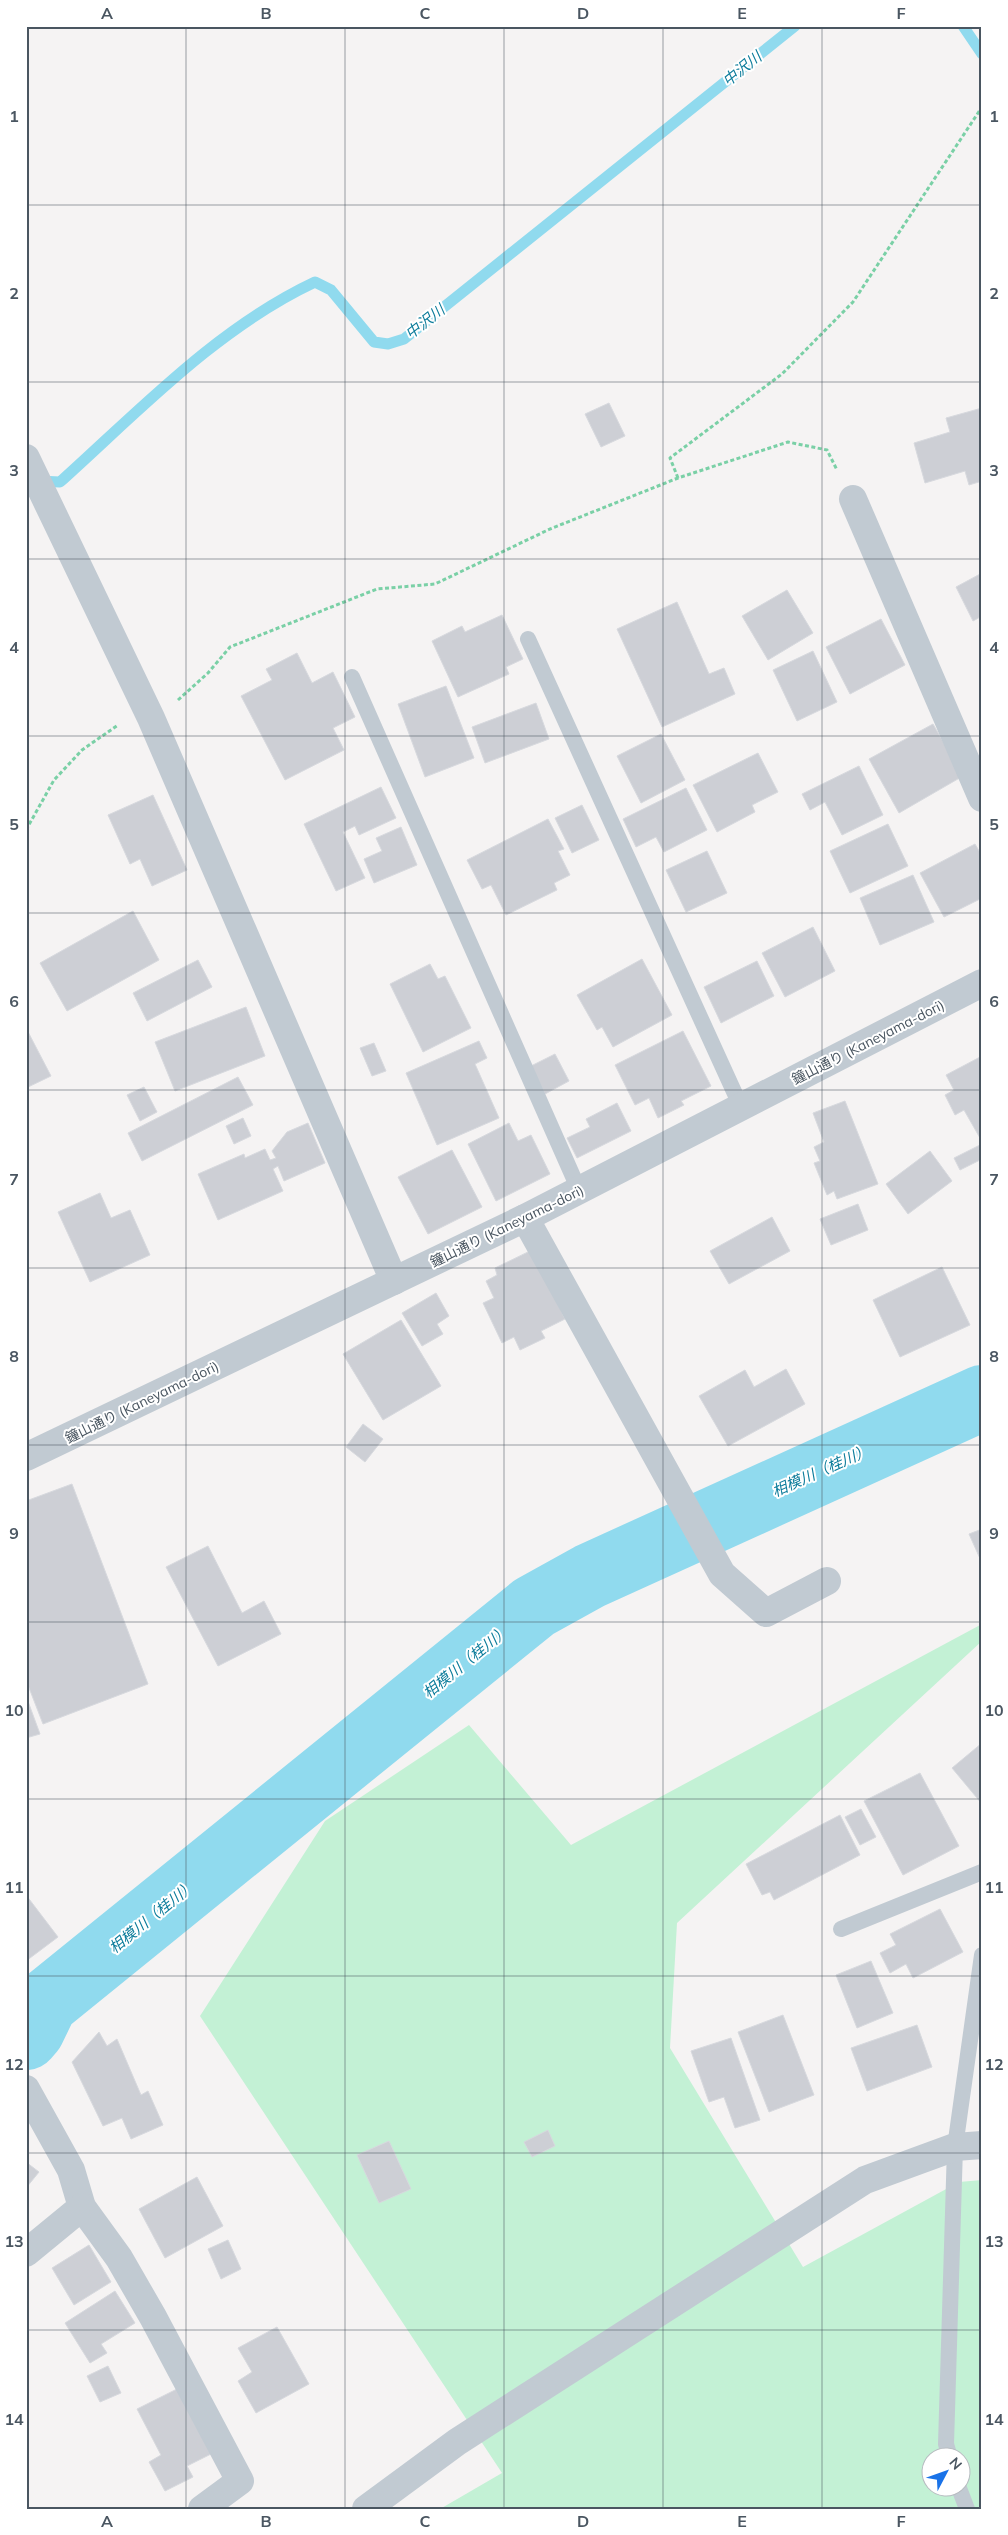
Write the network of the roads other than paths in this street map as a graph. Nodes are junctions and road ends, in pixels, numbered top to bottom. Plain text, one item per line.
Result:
1 (26, 458) edge
2 (853, 499) road end
3 (528, 639) dead end
4 (352, 677) dead end
5 (982, 798) edge
6 (982, 983) edge
7 (741, 1107) junction
8 (579, 1190) junction
9 (525, 1218) junction
10 (394, 1281) junction
11 (26, 1458) edge
12 (827, 1581) dead end
13 (982, 1872) edge
14 (840, 1929) dead end
15 (982, 1955) edge
16 (26, 2088) edge
17 (968, 2146) edge
18 (82, 2207) junction
19 (26, 2253) edge
20 (947, 2448) edge
21 (202, 2509) edge
22 (366, 2509) edge

1 - 10 street
2 - 5 street
3 - 7 lane
4 - 8 lane
6 - 7 street, 鐘山通り (Kaneyama-dori)
7 - 8 street, 鐘山通り (Kaneyama-dori)
8 - 9 street, 鐘山通り (Kaneyama-dori)
9 - 10 street, 鐘山通り (Kaneyama-dori)
9 - 12 street
10 - 11 street, 鐘山通り (Kaneyama-dori)
13 - 14 lane
15 - 17 lane
16 - 18 street
17 - 20 lane
17 - 22 street
18 - 19 street
18 - 21 street

